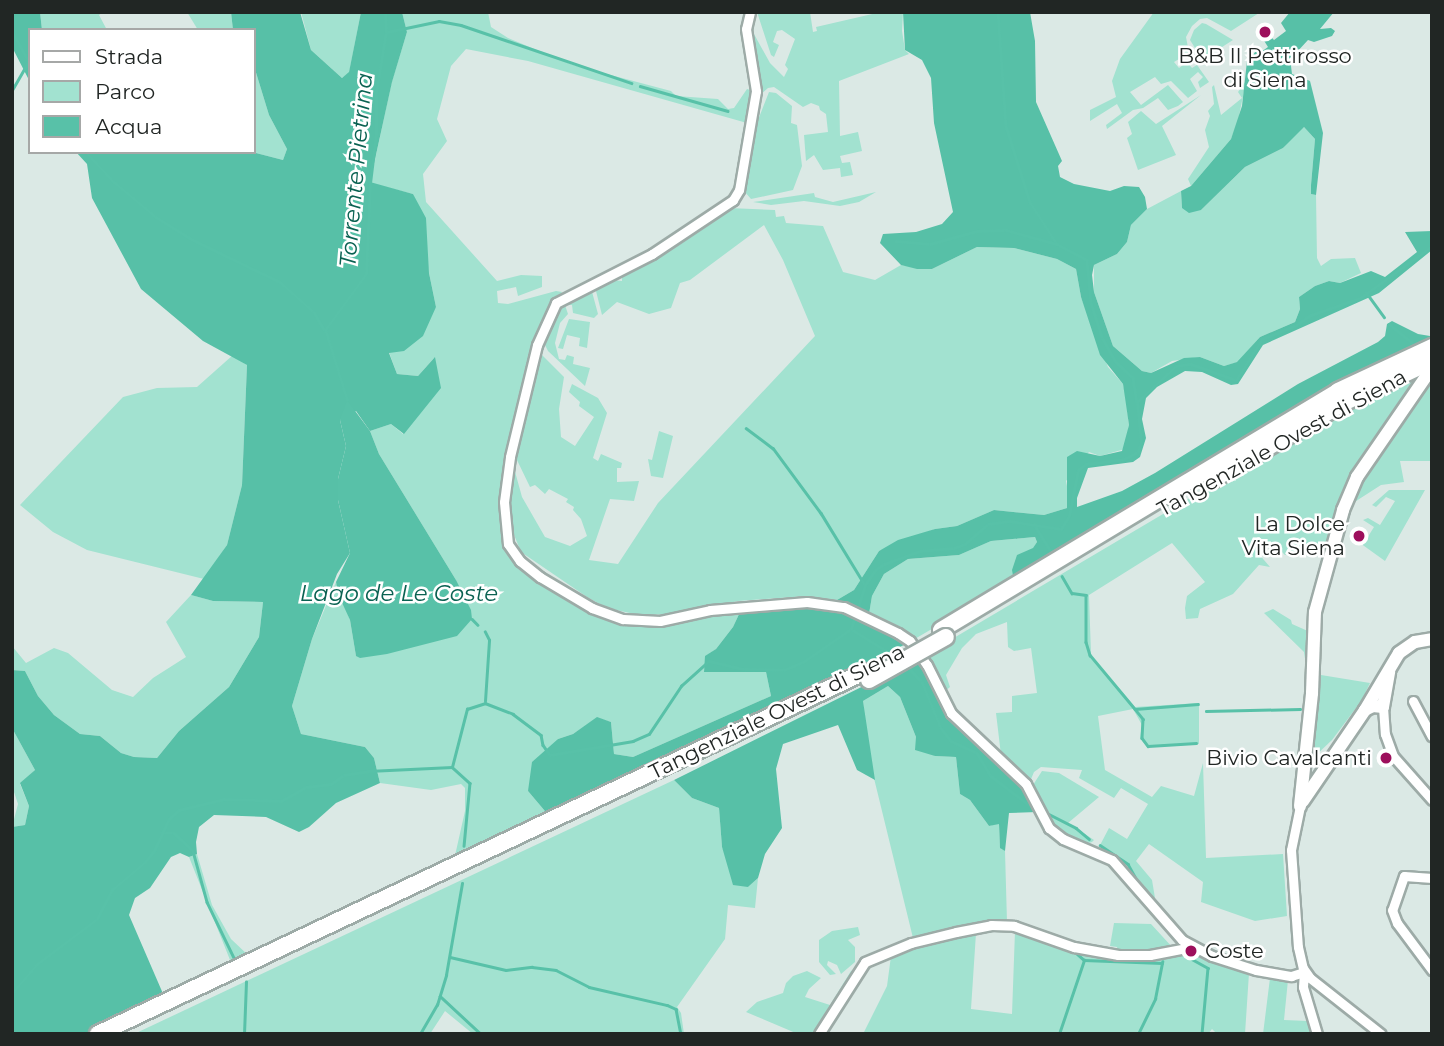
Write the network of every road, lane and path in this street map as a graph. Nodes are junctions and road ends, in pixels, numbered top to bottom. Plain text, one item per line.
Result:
1 (750, 12) edge
2 (1432, 347) edge
3 (1432, 361) edge
4 (1412, 362) junction
5 (1431, 368) edge
6 (1432, 639) edge
7 (1396, 657) junction
8 (1413, 701) dead end
9 (1383, 707) junction
10 (1365, 710) junction
11 (1432, 736) edge
12 (734, 740) junction
13 (1304, 770) junction
14 (1317, 778) junction
15 (1429, 793) edge
16 (1300, 806) junction
17 (1432, 878) edge
18 (1192, 947) junction
19 (1432, 970) edge
20 (1304, 972) junction
21 (1318, 984) junction
22 (1310, 1009) junction
23 (98, 1034) edge
24 (119, 1034) edge
25 (819, 1034) edge
26 (1317, 1034) edge
27 (1381, 1034) edge

1 - 18 street
2 - 4 highway, Tangenziale Ovest di Siena
3 - 4 highway, Tangenziale Ovest di Siena
4 - 12 highway, Tangenziale Ovest di Siena
5 - 13 street
6 - 7 street
7 - 9 street
7 - 10 street
8 - 11 street
9 - 10 street
9 - 15 street
10 - 14 street
12 - 23 highway, Tangenziale Ovest di Siena
12 - 24 highway, Tangenziale Ovest di Siena
13 - 14 street
13 - 16 street
14 - 16 street
16 - 20 street
17 - 19 street
18 - 20 street
18 - 25 street
20 - 21 street
20 - 22 street
21 - 22 street
21 - 27 street
22 - 26 street

